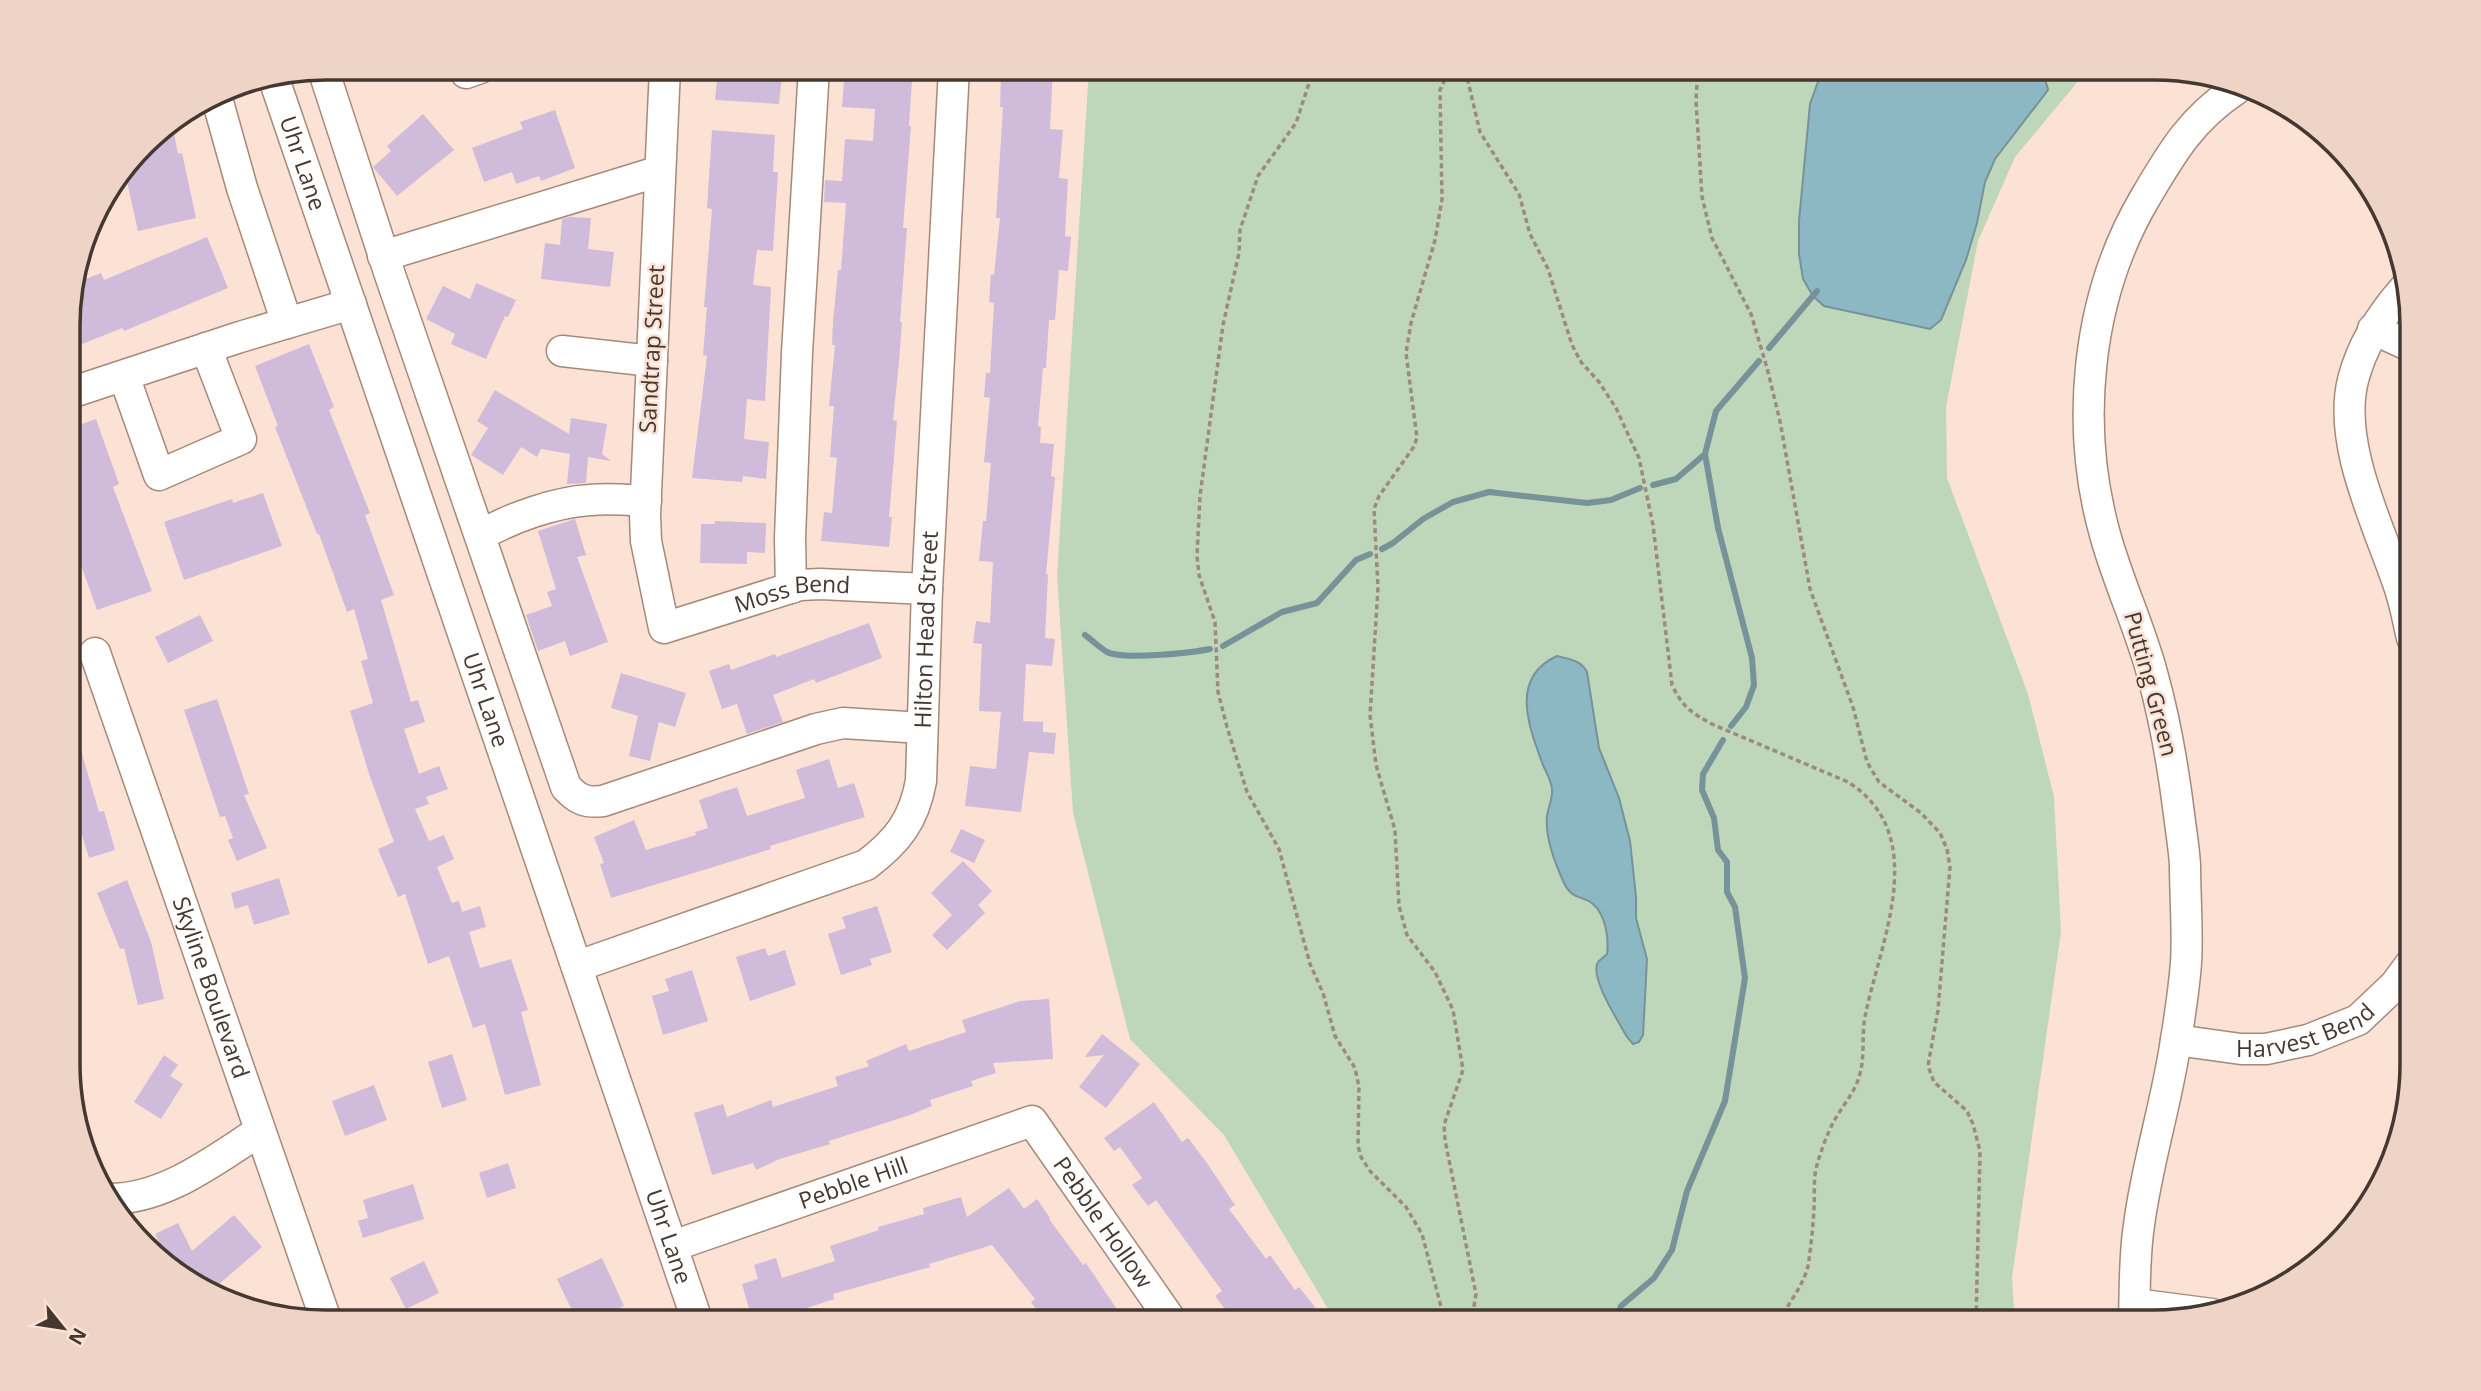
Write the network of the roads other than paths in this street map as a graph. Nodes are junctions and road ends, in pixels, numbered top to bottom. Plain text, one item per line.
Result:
1 (327, 81) edge
2 (664, 81) edge
3 (813, 81) edge
4 (953, 81) edge
5 (276, 86) edge
6 (2231, 93) edge
7 (219, 106) edge
8 (660, 171) junction
9 (383, 256) junction
10 (2398, 296) edge
11 (351, 304) junction
12 (287, 323) junction
13 (2373, 328) junction
14 (2400, 341) edge
15 (206, 348) junction
16 (562, 351) dead end
17 (652, 361) junction
18 (124, 376) junction
19 (80, 390) edge
20 (646, 501) junction
21 (481, 535) junction
22 (2400, 587) edge
23 (791, 588) junction
24 (927, 589) junction
25 (664, 628) joint
26 (95, 653) dead end
27 (922, 728) junction
28 (578, 966) junction
29 (2400, 978) edge
30 (2176, 1040) junction
31 (1032, 1121) joint
32 (260, 1130) junction
33 (121, 1199) edge
34 (673, 1246) junction
35 (322, 1310) edge
36 (694, 1310) edge
37 (1166, 1310) edge
38 (2134, 1310) edge

1 - 9 street
2 - 8 street, Sandtrap Street
3 - 23 street
4 - 24 street, Hilton Head Street
5 - 11 street, Uhr Lane
6 - 30 street, Putting Green
7 - 12 street
8 - 9 street
8 - 17 street, Sandtrap Street
9 - 21 street
10 - 13 street
11 - 12 street
11 - 28 street, Uhr Lane
12 - 15 street
13 - 14 street
13 - 22 street
15 - 18 street
15 - 18 street
16 - 17 street
17 - 20 street, Sandtrap Street
18 - 19 street
20 - 21 street
20 - 25 street, Sandtrap Street
21 - 27 street
23 - 24 street, Moss Bend
23 - 25 street, Moss Bend
24 - 27 street, Hilton Head Street
26 - 32 street, Skyline Boulevard
27 - 28 street, Hilton Head Street
28 - 34 street, Uhr Lane
29 - 30 street, Harvest Bend
30 - 38 street, Putting Green
31 - 34 street, Pebble Hill
31 - 37 street, Pebble Hollow
32 - 33 street
32 - 35 street, Skyline Boulevard
34 - 36 street, Uhr Lane

